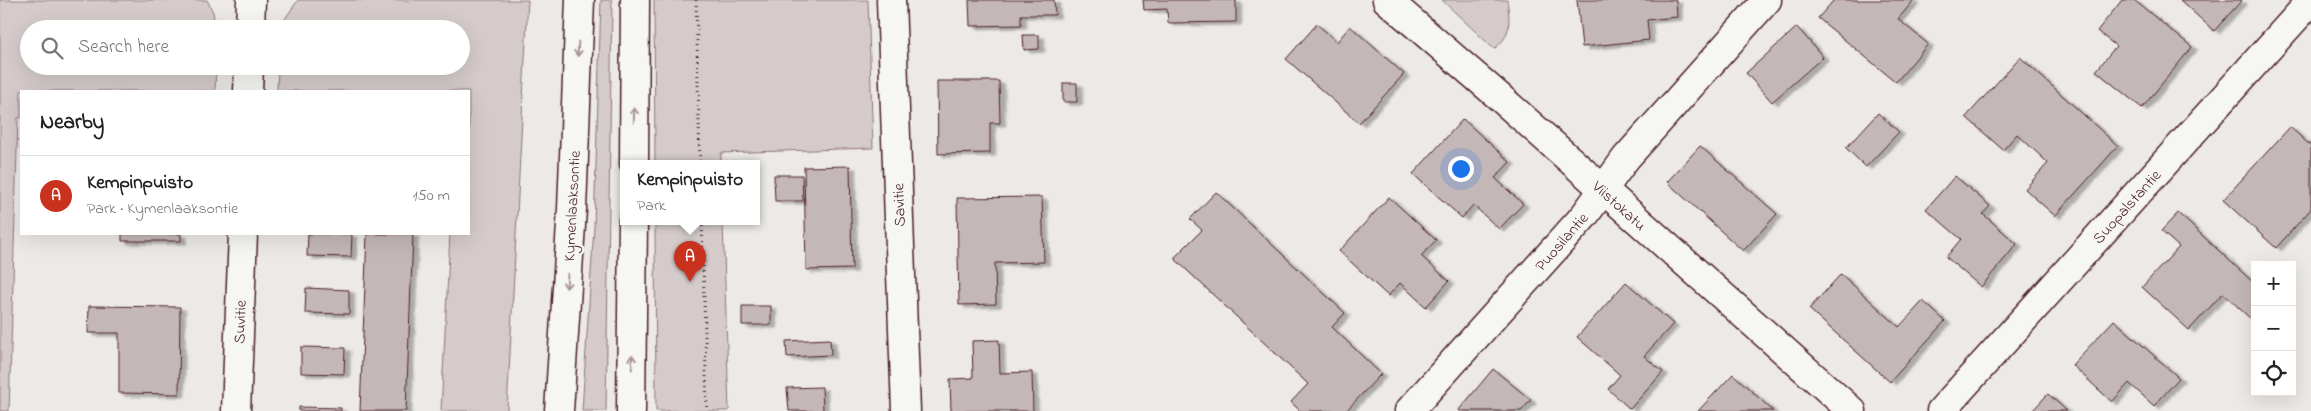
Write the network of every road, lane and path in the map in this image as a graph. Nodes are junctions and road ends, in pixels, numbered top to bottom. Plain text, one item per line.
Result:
1 (251, 0) edge
2 (580, 0) edge
3 (635, 0) edge
4 (696, 0) edge
5 (891, 0) edge
6 (1387, 0) edge
7 (1767, 0) edge
8 (2311, 1) edge
9 (250, 20) edge
10 (249, 75) edge
11 (248, 90) edge
12 (634, 160) edge
13 (700, 160) edge
14 (1604, 189) junction
15 (633, 225) edge
16 (702, 225) edge
17 (243, 235) edge
18 (236, 411) edge
19 (559, 411) edge
20 (632, 411) edge
21 (707, 411) edge
22 (906, 411) edge
23 (1409, 411) edge
24 (1852, 411) edge
25 (1941, 411) edge

1 - 9 street
2 -> 19 street, Kymenlaaksontie
12 -> 3 street
4 - 13 path
5 - 22 street, Savitie
6 - 14 street, Viistokatu
7 - 14 street, Puosilantie
8 - 25 street, Suopalstantie
10 - 11 street
14 - 23 street, Puosilantie
14 - 24 street, Viistokatu
20 -> 15 street
16 - 21 path
17 - 18 street, Suvitie

